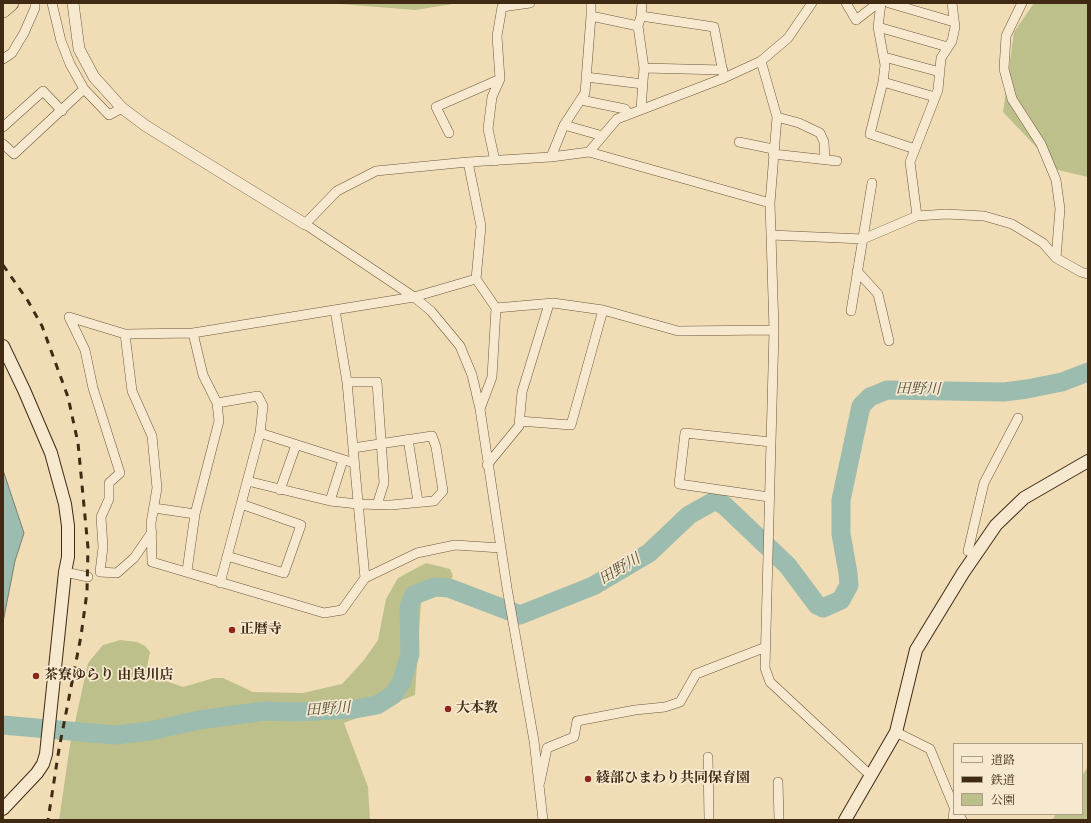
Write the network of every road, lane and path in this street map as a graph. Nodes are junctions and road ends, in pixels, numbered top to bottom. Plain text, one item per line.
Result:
1 (11, 3) edge
2 (35, 3) edge
3 (52, 3) edge
4 (72, 3) edge
5 (530, 3) edge
6 (591, 3) edge
7 (642, 3) edge
8 (812, 3) edge
9 (846, 3) edge
10 (879, 3) edge
11 (889, 3) edge
12 (952, 3) edge
13 (1022, 3) edge
14 (3, 10) edge
15 (591, 16) junction
16 (641, 16) junction
17 (954, 22) junction
18 (638, 26) junction
19 (878, 26) junction
20 (948, 46) junction
21 (884, 57) junction
22 (3, 59) edge
23 (761, 61) junction
24 (644, 68) junction
25 (940, 72) junction
26 (723, 74) junction
27 (586, 77) junction
28 (500, 79) junction
29 (883, 82) junction
30 (643, 84) junction
31 (84, 89) junction
32 (935, 97) junction
33 (581, 100) junction
34 (122, 108) junction
35 (641, 109) junction
36 (62, 111) junction
37 (629, 114) junction
38 (777, 117) junction
39 (564, 125) junction
40 (3, 127) edge
41 (449, 133) dead end
42 (603, 136) junction
43 (739, 142) dead end
44 (3, 144) edge
45 (915, 149) junction
46 (773, 151) junction
47 (588, 152) junction
48 (551, 158) junction
49 (825, 160) junction
50 (495, 161) junction
51 (837, 161) dead end
52 (468, 162) junction
53 (872, 183) dead end
54 (770, 203) junction
55 (917, 216) junction
56 (305, 224) junction
57 (771, 236) junction
58 (863, 239) junction
59 (1056, 258) junction
60 (857, 271) junction
61 (1088, 274) edge
62 (476, 279) junction
63 (414, 297) junction
64 (548, 304) junction
65 (496, 308) junction
66 (335, 310) junction
67 (603, 310) junction
68 (851, 311) dead end
69 (774, 330) junction
70 (193, 333) junction
71 (125, 334) junction
72 (888, 341) dead end
73 (3, 346) edge
74 (347, 382) junction
75 (217, 403) junction
76 (480, 409) junction
77 (1018, 418) dead end
78 (519, 420) junction
79 (260, 433) junction
80 (408, 439) junction
81 (771, 442) junction
82 (296, 444) junction
83 (381, 444) junction
84 (353, 448) junction
85 (343, 460) junction
86 (1088, 461) edge
87 (354, 463) junction
88 (487, 465) junction
89 (247, 480) junction
90 (280, 490) junction
91 (769, 497) junction
92 (330, 501) junction
93 (418, 502) junction
94 (241, 504) junction
95 (358, 504) junction
96 (377, 505) junction
97 (154, 508) junction
98 (195, 514) junction
99 (152, 532) junction
100 (501, 548) junction
101 (976, 554) junction
102 (227, 556) junction
103 (187, 571) junction
104 (65, 572) junction
105 (88, 577) dead end
106 (365, 578) junction
107 (220, 583) junction
108 (766, 647) junction
109 (896, 732) junction
110 (708, 757) dead end
111 (870, 775) junction
112 (778, 782) dead end
113 (539, 787) junction
114 (953, 805) edge
115 (3, 808) edge
116 (543, 820) edge
117 (709, 820) edge
118 (779, 820) edge
119 (845, 820) edge

1 - 14 highway
2 - 22 street
3 - 31 street
4 - 34 street
5 - 28 street
6 - 15 street
7 - 16 street
8 - 23 street
9 - 10 street
10 - 19 street
11 - 17 street
12 - 17 street
13 - 59 street
15 - 18 street
15 - 27 street
16 - 18 street
16 - 26 street
17 - 20 street
18 - 24 street
19 - 20 street
19 - 21 street
20 - 25 street
21 - 25 street
21 - 29 street
23 - 26 street
23 - 38 street
24 - 26 street
24 - 30 street
25 - 32 street
26 - 35 street
27 - 30 street
27 - 33 street
28 - 41 street
28 - 50 street
29 - 32 street
29 - 45 street
30 - 35 street
31 - 34 street
31 - 36 street
32 - 45 street
33 - 37 street
33 - 39 street
34 - 56 street
35 - 37 street
36 - 40 street
36 - 44 street
37 - 42 street
38 - 46 street
38 - 49 street
39 - 42 street
39 - 48 street
42 - 47 street
43 - 46 street
45 - 55 street
46 - 49 street
46 - 54 street
47 - 48 street
47 - 54 street
48 - 50 street
49 - 51 street
50 - 52 street
52 - 56 street
52 - 62 street
53 - 58 street
54 - 57 street
55 - 58 street
55 - 59 street
56 - 63 street
57 - 58 street
57 - 69 street
58 - 60 street
59 - 61 street
60 - 68 street
60 - 72 street
62 - 63 street
62 - 65 street
63 - 66 street
63 - 76 street
64 - 65 street
64 - 67 street
64 - 78 street
65 - 76 street
66 - 70 street
66 - 74 street
67 - 69 street
67 - 78 street
69 - 81 street
70 - 71 street
70 - 75 street
71 - 97 street
71 - 99 street
73 - 104 main road
74 - 83 street
74 - 84 street
75 - 79 street
75 - 98 street
76 - 88 street
77 - 101 street
78 - 88 street
79 - 82 street
79 - 89 street
80 - 83 street
80 - 93 street
80 - 93 street
81 - 91 street
81 - 91 street
82 - 85 street
82 - 90 street
83 - 84 street
83 - 96 street
84 - 87 street
85 - 87 street
85 - 92 street
86 - 101 main road
87 - 95 street
88 - 100 street
89 - 90 street
89 - 94 street
90 - 92 street
91 - 108 street
92 - 95 street
93 - 96 street
94 - 102 street
94 - 102 street
95 - 96 street
95 - 106 street
97 - 98 street
97 - 99 street
98 - 103 street
99 - 103 street
100 - 106 street
100 - 113 street
101 - 109 main road
102 - 107 street
103 - 107 street
104 - 105 street
104 - 115 main road
106 - 107 street
108 - 111 street
108 - 113 street
109 - 111 main road
109 - 114 street
110 - 117 street
111 - 119 main road
112 - 118 street
113 - 116 street

